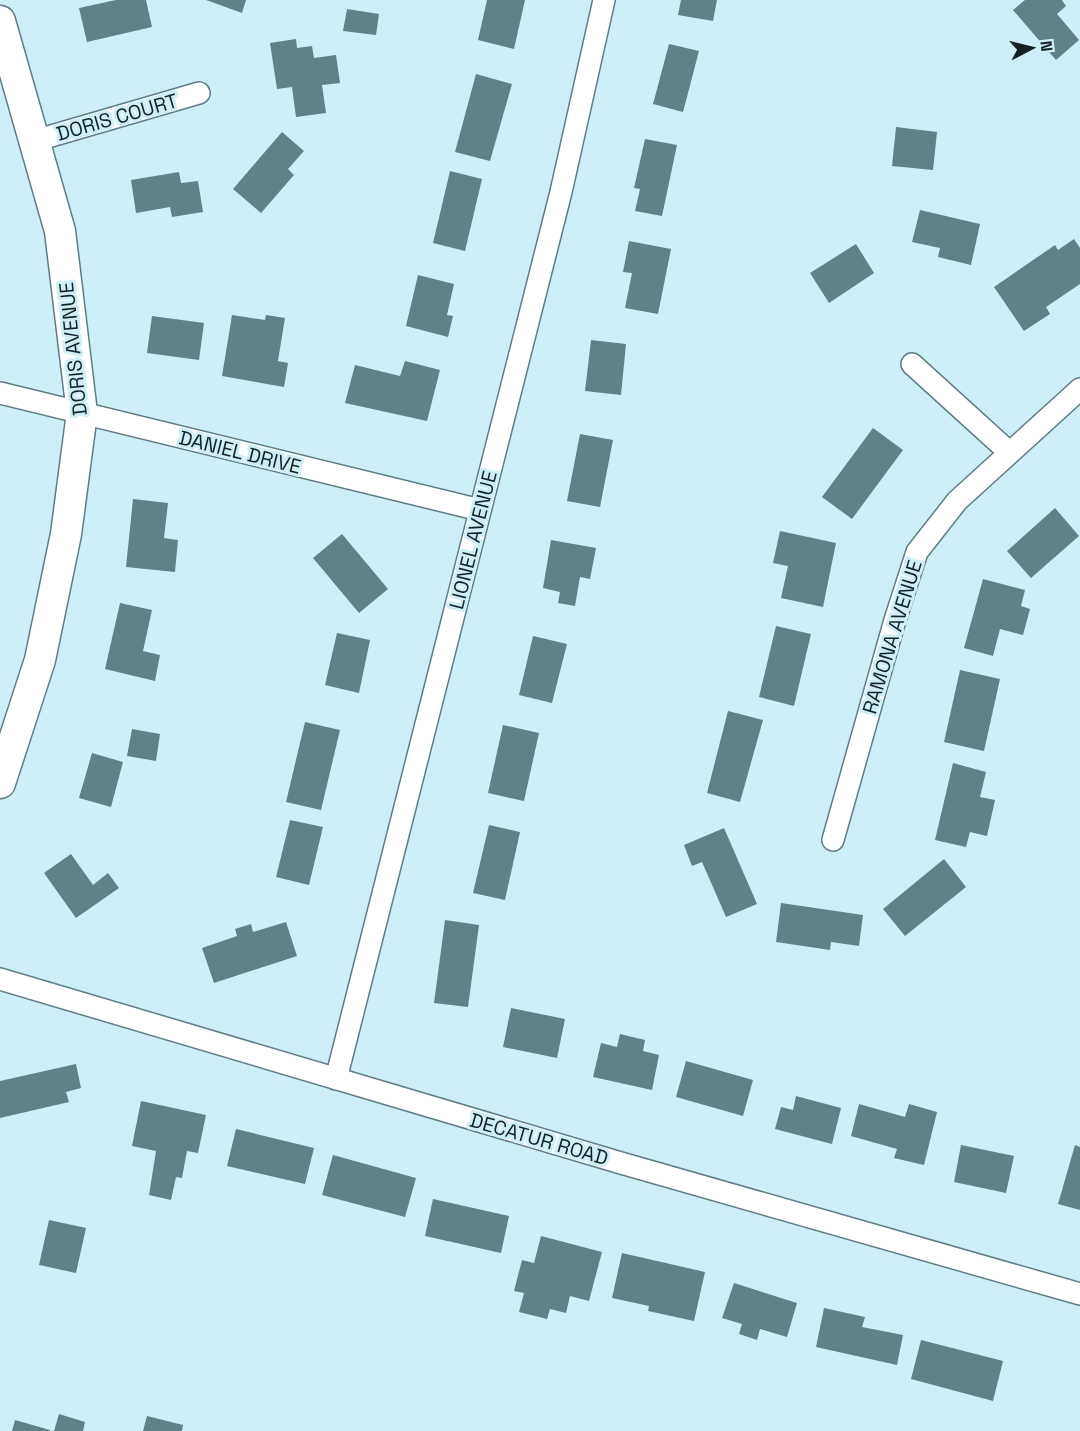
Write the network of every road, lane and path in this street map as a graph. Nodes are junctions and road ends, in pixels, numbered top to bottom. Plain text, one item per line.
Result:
1 (604, 0) edge
2 (0, 21) edge
3 (199, 93) dead end
4 (34, 141) junction
5 (912, 364) dead end
6 (1080, 389) edge
7 (0, 393) edge
8 (82, 413) junction
9 (1010, 453) junction
10 (480, 510) junction
11 (0, 783) edge
12 (833, 840) dead end
13 (0, 979) edge
14 (336, 1079) junction
15 (1080, 1294) edge

1 - 10 street, LIONEL AVENUE
2 - 4 street, DORIS AVENUE
3 - 4 street, DORIS COURT
4 - 8 street, DORIS AVENUE
5 - 9 street
6 - 9 street, RAMONA AVENUE
7 - 8 street, DANIEL DRIVE
8 - 10 street, DANIEL DRIVE
8 - 11 street, DORIS AVENUE
9 - 12 street, RAMONA AVENUE
10 - 14 street, LIONEL AVENUE
13 - 14 street, DECATUR ROAD
14 - 15 street, DECATUR ROAD

